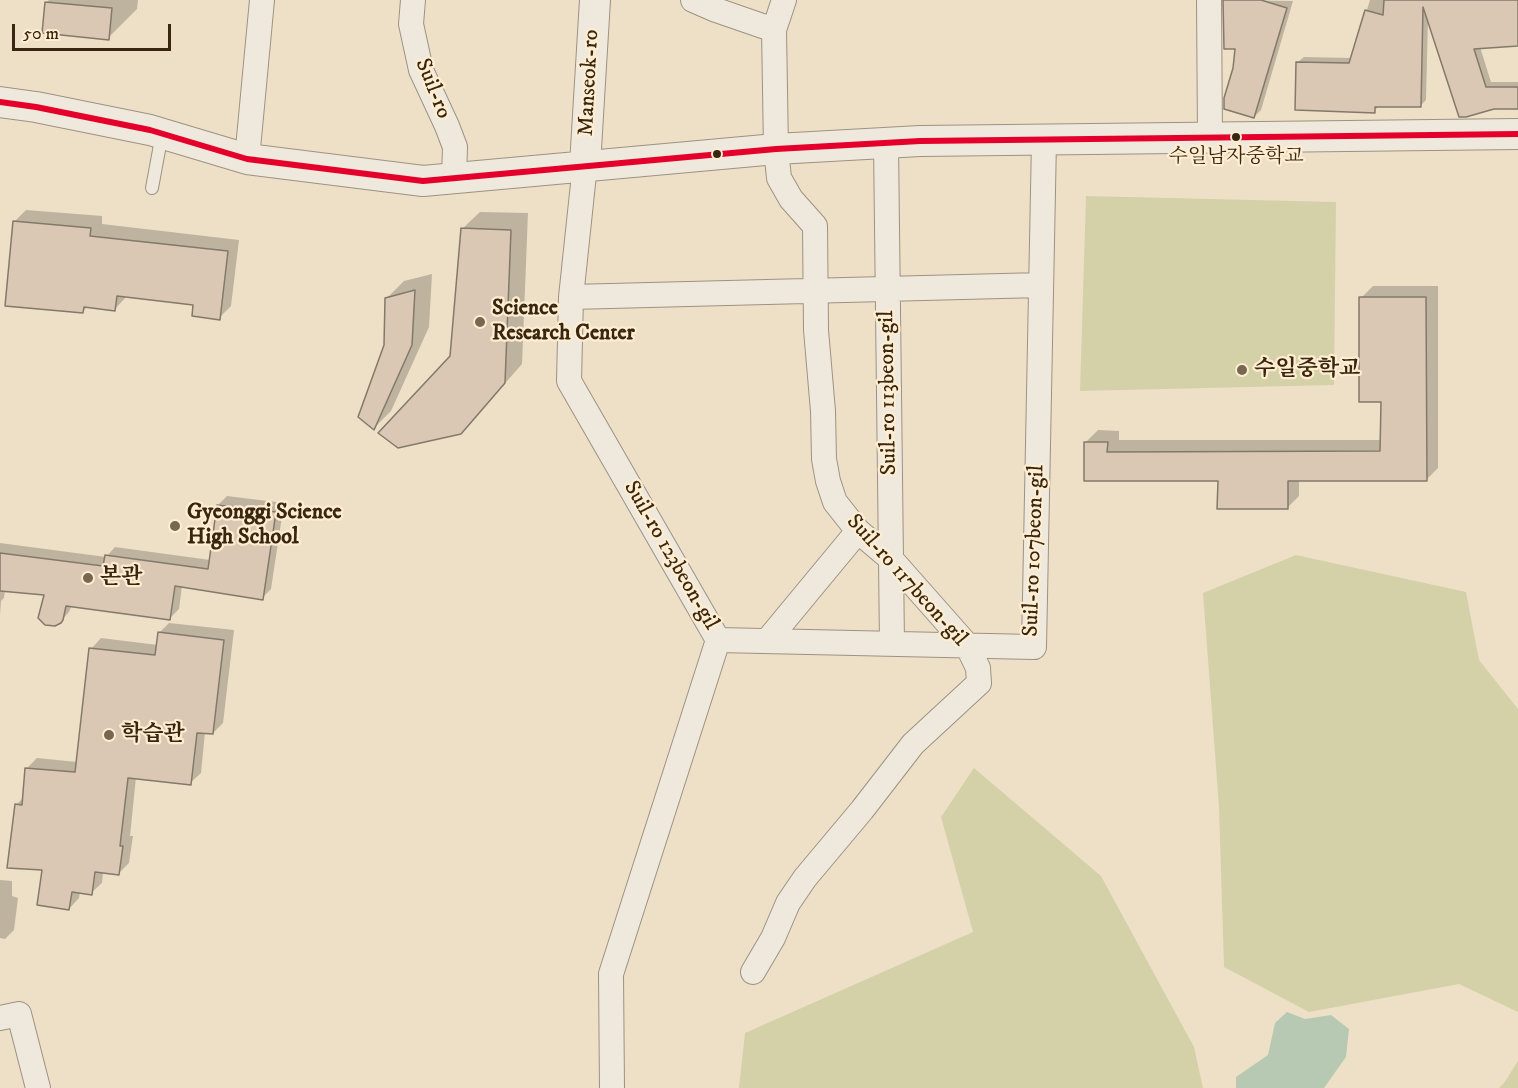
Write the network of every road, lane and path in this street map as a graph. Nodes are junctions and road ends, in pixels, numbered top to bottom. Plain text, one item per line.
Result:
1 (262, 0) edge
2 (413, 0) edge
3 (595, 0) edge
4 (693, 0) edge
5 (784, 0) edge
6 (1209, 0) edge
7 (774, 30) junction
8 (0, 102) edge
9 (162, 134) junction
10 (1518, 134) edge
11 (1210, 138) junction
12 (1044, 140) junction
13 (886, 143) junction
14 (776, 149) junction
15 (247, 159) junction
16 (585, 165) junction
17 (454, 178) junction
18 (152, 188) dead end
19 (1041, 285) junction
20 (888, 289) junction
21 (816, 291) junction
22 (571, 297) junction
23 (858, 531) junction
24 (891, 559) junction
25 (718, 640) junction
26 (767, 641) junction
27 (892, 644) junction
28 (967, 645) junction
29 (753, 972) dead end
30 (0, 1018) edge
31 (38, 1088) edge
32 (612, 1088) edge

1 - 15 street
2 - 17 street, Suil-ro
3 - 16 street, Manseok-ro
4 - 7 street
5 - 7 street, Suil-ro 117beon-gil
6 - 11 street
7 - 14 street, Suil-ro 117beon-gil
8 - 9 street
9 - 15 street
9 - 18 lane
10 - 11 street
11 - 12 street
12 - 13 street
12 - 19 street, Suil-ro 107beon-gil
13 - 14 street
13 - 20 street, Suil-ro 113beon-gil
14 - 16 street
14 - 21 street, Suil-ro 117beon-gil
15 - 17 street
16 - 17 street
16 - 22 street, Suil-ro 123beon-gil
19 - 20 street
19 - 28 street, Suil-ro 107beon-gil
20 - 21 street
20 - 24 street, Suil-ro 113beon-gil
21 - 22 street
21 - 23 street, Suil-ro 117beon-gil
22 - 25 street, Suil-ro 123beon-gil
23 - 24 street, Suil-ro 117beon-gil
23 - 26 street
24 - 27 street, Suil-ro 113beon-gil
24 - 28 street, Suil-ro 117beon-gil
25 - 26 street, Suil-ro 107beon-gil
25 - 32 street, Suil-ro 123beon-gil
26 - 27 street, Suil-ro 107beon-gil
27 - 28 street, Suil-ro 107beon-gil
28 - 29 street, Suil-ro 117beon-gil
30 - 31 street

